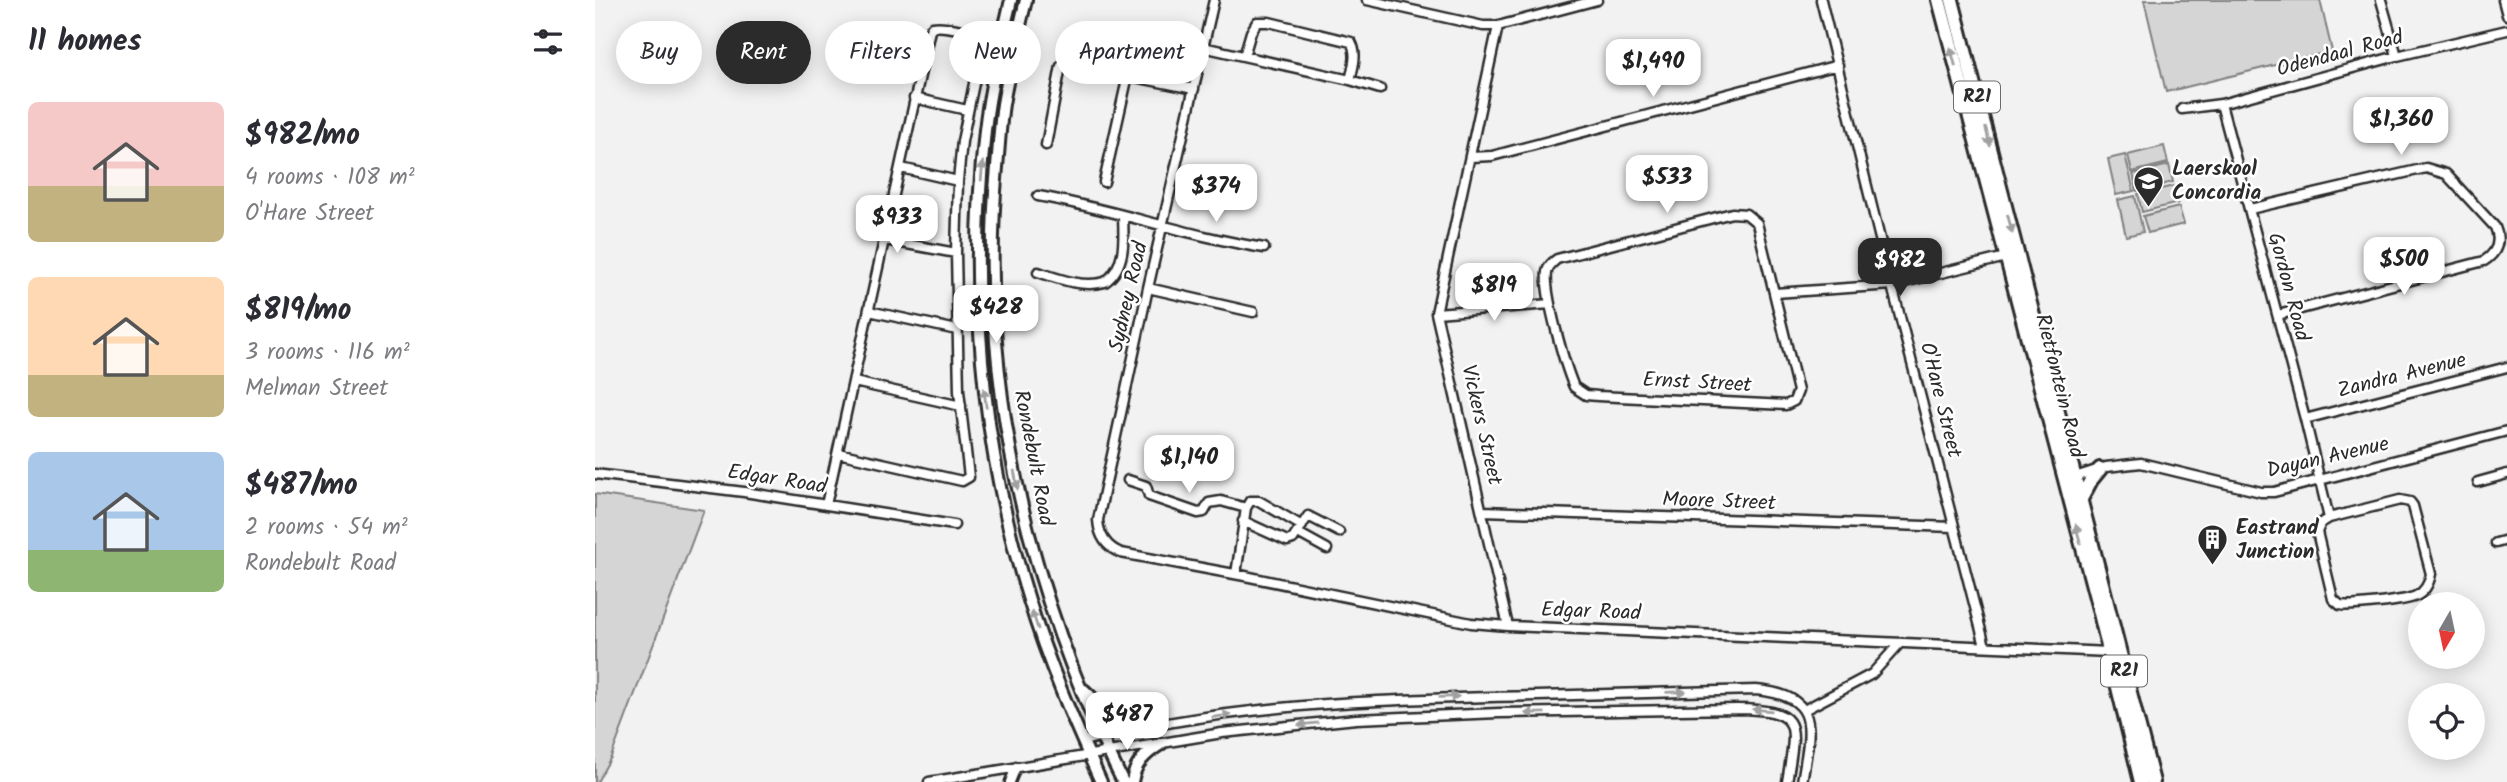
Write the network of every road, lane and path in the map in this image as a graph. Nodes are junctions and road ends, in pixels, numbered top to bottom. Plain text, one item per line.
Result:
1 (1011, 0) edge
2 (1026, 0) edge
3 (1215, 0) edge
4 (1367, 0) edge
5 (1415, 0) edge
6 (1597, 0) edge
7 (1821, 0) edge
8 (1939, 0) edge
9 (1952, 0) edge
10 (2381, 0) edge
11 (2503, 0) edge
12 (1397, 3) edge
13 (1413, 10) junction
14 (2507, 15) edge
15 (1209, 24) edge
16 (1958, 24) junction
17 (1498, 26) junction
18 (1945, 28) junction
19 (2507, 30) edge
20 (1209, 48) edge
21 (1244, 56) junction
22 (2397, 56) junction
23 (1838, 65) junction
24 (1350, 80) junction
25 (1058, 84) edge
26 (1126, 84) edge
27 (1170, 84) edge
28 (1195, 84) edge
29 (1194, 89) junction
30 (1380, 89) dead end
31 (914, 98) junction
32 (2221, 104) junction
33 (2182, 109) dead end
34 (967, 110) junction
35 (1046, 145) dead end
36 (1470, 157) junction
37 (901, 168) junction
38 (958, 181) junction
39 (1104, 182) dead end
40 (1038, 196) dead end
41 (2250, 209) junction
42 (1123, 217) junction
43 (1163, 227) junction
44 (885, 240) junction
45 (1264, 248) dead end
46 (956, 253) junction
47 (2012, 255) junction
48 (1038, 272) dead end
49 (1892, 285) junction
50 (1148, 288) junction
51 (1775, 293) junction
52 (1551, 304) junction
53 (869, 311) junction
54 (1253, 312) dead end
55 (1436, 313) junction
56 (2278, 315) junction
57 (957, 330) junction
58 (2507, 367) edge
59 (854, 382) junction
60 (961, 406) junction
61 (2305, 419) junction
62 (2507, 431) edge
63 (838, 453) junction
64 (2100, 469) junction
65 (595, 474) edge
66 (2507, 474) edge
67 (2069, 479) junction
68 (1128, 480) dead end
69 (2320, 480) junction
70 (2479, 482) dead end
71 (2081, 499) junction
72 (826, 505) junction
73 (1246, 508) junction
74 (1483, 511) junction
75 (2329, 518) junction
76 (1098, 520) joint
77 (1243, 521) junction
78 (954, 525) dead end
79 (1954, 527) junction
80 (1300, 529) junction
81 (1339, 532) dead end
82 (2507, 540) edge
83 (2496, 543) dead end
84 (1327, 549) dead end
85 (1236, 574) junction
86 (1508, 626) junction
87 (1900, 643) junction
88 (1985, 646) junction
89 (2109, 652) junction
90 (1079, 686) junction
91 (1804, 710) junction
92 (1153, 725) junction
93 (1101, 736) junction
94 (1083, 741) junction
95 (1161, 744) junction
96 (1108, 752) junction
97 (1089, 756) junction
98 (1016, 767) junction
99 (929, 782) edge
100 (1010, 782) edge
101 (1101, 782) edge
102 (1123, 782) edge
103 (1132, 782) edge
104 (1787, 782) edge
105 (1802, 782) edge
106 (2141, 782) edge
107 (2153, 782) edge

94 -> 1 main road, Rondebult Road
2 -> 90 main road, Rondebult Road
3 - 15 street, Sydney Road
4 - 12 street
5 - 13 street
6 - 17 street
7 - 23 street, O'Hare Street
8 - 18 main road, Rietfontein Road / R21
9 - 16 main road, Rietfontein Road / R21
10 - 22 street
11 - 14 street
12 - 13 street
13 - 17 street
16 - 18 main road
16 -> 47 main road, Rietfontein Road / R21
17 - 36 street, Vickers Street
47 -> 18 main road, Rietfontein Road / R21
19 - 22 street, Odendaal Road
20 - 21 street
21 - 24 street
21 - 24 street
22 - 32 street, Odendaal Road
23 - 36 street
23 - 49 street, O'Hare Street
24 - 30 street
25 - 35 street
26 - 39 street
27 - 29 street
28 - 29 street, Sydney Road
29 - 43 street, Sydney Road
31 - 34 street
31 - 34 street
31 - 37 street
32 - 33 street, Odendaal Road
32 - 41 street, Gordon Road
34 - 38 street
36 - 55 street, Vickers Street
37 - 38 street
37 - 44 street
38 - 46 street
40 - 42 street
41 - 56 street, Gordon Road
41 - 56 street
42 - 43 street
42 - 48 street
43 - 45 street
43 - 50 street, Sydney Road
44 - 46 street
44 - 53 street
46 - 57 street
47 - 49 street
47 - 67 main road, Rietfontein Road / R21
49 - 51 street
49 - 79 street, O'Hare Street
50 - 54 street
50 - 76 street, Sydney Road
51 - 52 street
51 - 52 street, Ernst Street
52 - 55 street
53 - 57 street
53 - 59 street
55 - 74 street, Vickers Street
56 - 61 street, Gordon Road
57 - 60 street
58 - 61 street, Zandra Avenue
59 - 60 street
59 - 63 street
60 - 63 street
61 - 69 street, Gordon Road
62 - 69 street, Dayan Avenue
63 - 72 street
64 - 67 street, Dayan Avenue
64 - 69 street, Dayan Avenue
64 - 71 main road
65 - 72 street, Edgar Road
66 - 70 street
67 - 71 main road, Rietfontein Road / R21
89 -> 67 main road, Rietfontein Road / R21
68 - 73 street
69 - 75 street, Gordon Road
71 - 107 main road, Rietfontein Road / R21
72 - 78 street, Edgar Road
73 - 77 street
73 - 80 street
74 - 79 street, Moore Street
74 - 86 street, Vickers Street
75 - 75 street
76 - 85 street, Edgar Road
77 - 80 street
77 - 85 street
79 - 88 street, O'Hare Street
80 - 81 street
80 - 84 street
82 - 83 street
85 - 86 street, Edgar Road
86 - 87 street, Edgar Road
87 - 88 street, Edgar Road
87 - 91 street
88 - 89 street, Edgar Road
89 - 106 main road, Rietfontein Road / R21
90 - 92 main road
90 - 93 main road, Rondebult Road
92 -> 91 street
91 - 105 street
92 - 93 street
93 - 94 street
93 - 96 main road, Rondebult Road
94 - 97 main road, Rondebult Road
95 - 96 street
95 - 103 main road
104 -> 95 street
96 - 97 street
96 - 102 main road, Rondebult Road
97 - 98 street
97 - 101 main road, Rondebult Road
98 - 99 street
98 - 100 street

